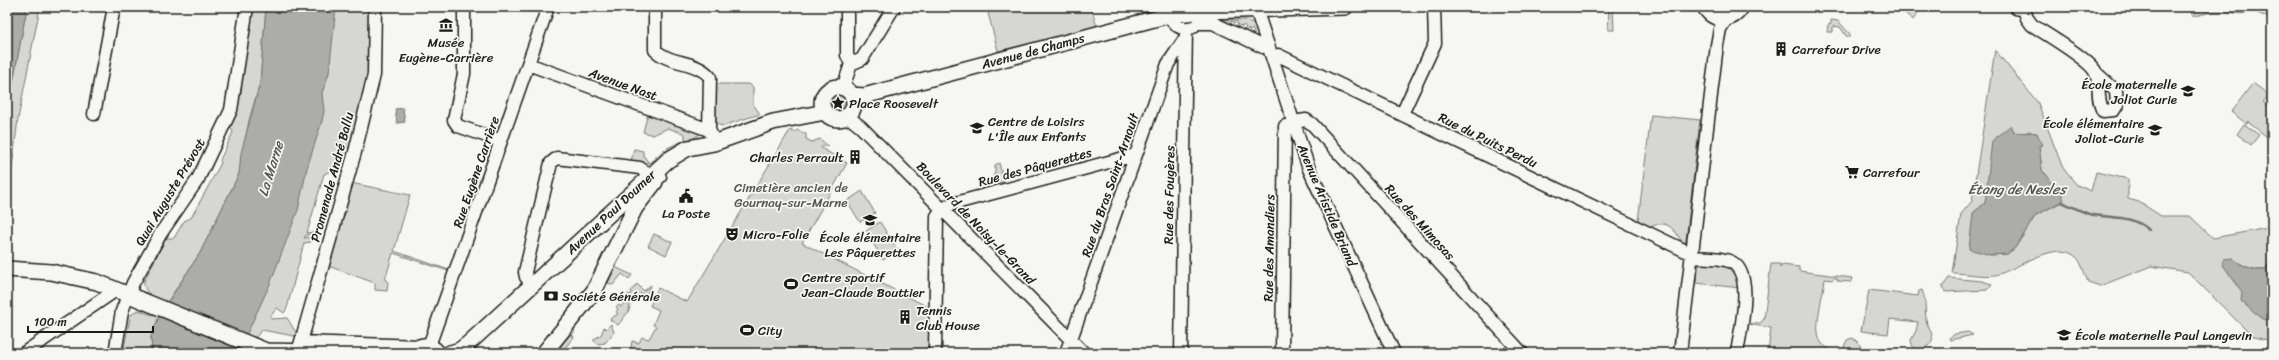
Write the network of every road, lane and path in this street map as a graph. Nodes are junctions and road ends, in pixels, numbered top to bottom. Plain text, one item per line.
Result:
1 (114, 7) edge
2 (247, 7) edge
3 (375, 7) edge
4 (464, 7) edge
5 (548, 7) edge
6 (655, 7) edge
7 (847, 7) edge
8 (894, 7) edge
9 (1345, 7) edge
10 (1434, 7) edge
11 (1741, 7) edge
12 (2017, 7) edge
13 (2022, 7) edge
14 (1255, 8) edge
15 (1169, 11) edge
16 (1202, 14) edge
17 (1715, 14) edge
18 (1186, 33) junction
19 (1270, 51) junction
20 (528, 64) junction
21 (851, 64) junction
22 (2095, 72) dead end
23 (853, 96) junction
24 (824, 107) junction
25 (94, 114) dead end
26 (1402, 114) junction
27 (845, 117) junction
28 (1289, 124) junction
29 (712, 136) junction
30 (1300, 140) junction
31 (501, 141) junction
32 (1284, 144) junction
33 (1135, 155) junction
34 (651, 179) junction
35 (640, 200) junction
36 (942, 209) junction
37 (612, 212) junction
38 (628, 223) junction
39 (1692, 255) junction
40 (7, 269) edge
41 (533, 284) junction
42 (117, 290) junction
43 (1071, 340) junction
44 (300, 347) junction
45 (427, 351) edge
46 (269, 352) edge
47 (24, 353) edge
48 (115, 353) edge
49 (358, 353) edge
50 (544, 353) edge
51 (936, 353) edge
52 (1066, 353) edge
53 (1084, 353) edge
54 (1181, 353) edge
55 (1282, 353) edge
56 (1394, 353) edge
57 (1522, 353) edge
58 (1680, 353) edge
59 (1737, 353) edge

1 - 25 street
2 - 42 street, Quai Auguste Prévost
3 - 44 street, Promenade André Ballu
4 - 31 street
5 - 20 street, Rue Eugène Carrière
6 - 29 street
7 - 21 street
8 - 21 street
9 - 14 main road, Avenue de Champs
10 - 26 street
11 - 17 main road
12 - 13 main road
13 - 22 street
14 - 16 main road, Avenue de Champs
14 - 19 street, Avenue Aristide Briand
15 - 16 main road, Avenue de Champs
15 - 18 street
15 - 23 main road, Avenue de Champs
16 - 18 street
16 - 19 street, Rue du Puits Perdu
17 - 39 street
18 - 33 street, Rue du Bras Saint-Arnoult
18 - 54 street, Rue des Fougères
19 - 26 street, Rue du Puits Perdu
19 - 28 street, Avenue Aristide Briand
20 - 29 street, Avenue Nast
20 - 31 street, Rue Eugène Carrière
21 - 23 street
23 - 24 main road
23 - 27 main road
24 - 27 main road
24 - 29 main road
26 - 39 street, Rue du Puits Perdu
27 - 36 street, Boulevard de Noisy-le-Grand
28 - 30 street, Avenue Aristide Briand
28 - 32 street, Rue des Amandiers
28 - 57 street, Rue des Mimosas
29 - 34 main road
30 - 32 street
30 - 56 street, Avenue Aristide Briand
31 - 45 street, Rue Eugène Carrière
32 - 55 street, Rue des Amandiers
33 - 36 street, Rue des Pâquerettes
33 - 43 street, Rue du Bras Saint-Arnoult
34 - 35 main road
34 - 35 street
34 - 37 main road, Avenue Paul Doumer
34 - 41 street
35 - 38 main road
36 - 43 street, Boulevard de Noisy-le-Grand
36 - 51 street
37 - 38 main road
37 - 41 main road, Avenue Paul Doumer
38 - 50 main road
39 - 58 street
39 - 59 street, Rue du Puits Perdu
40 - 42 main road
41 - 45 main road, Avenue Paul Doumer
42 - 46 main road
42 - 47 street
42 - 48 street, Quai Auguste Prévost
43 - 52 street, Rue du Bras Saint-Arnoult
43 - 53 street, Boulevard de Noisy-le-Grand
44 - 45 street
44 - 46 main road
44 - 49 main road

